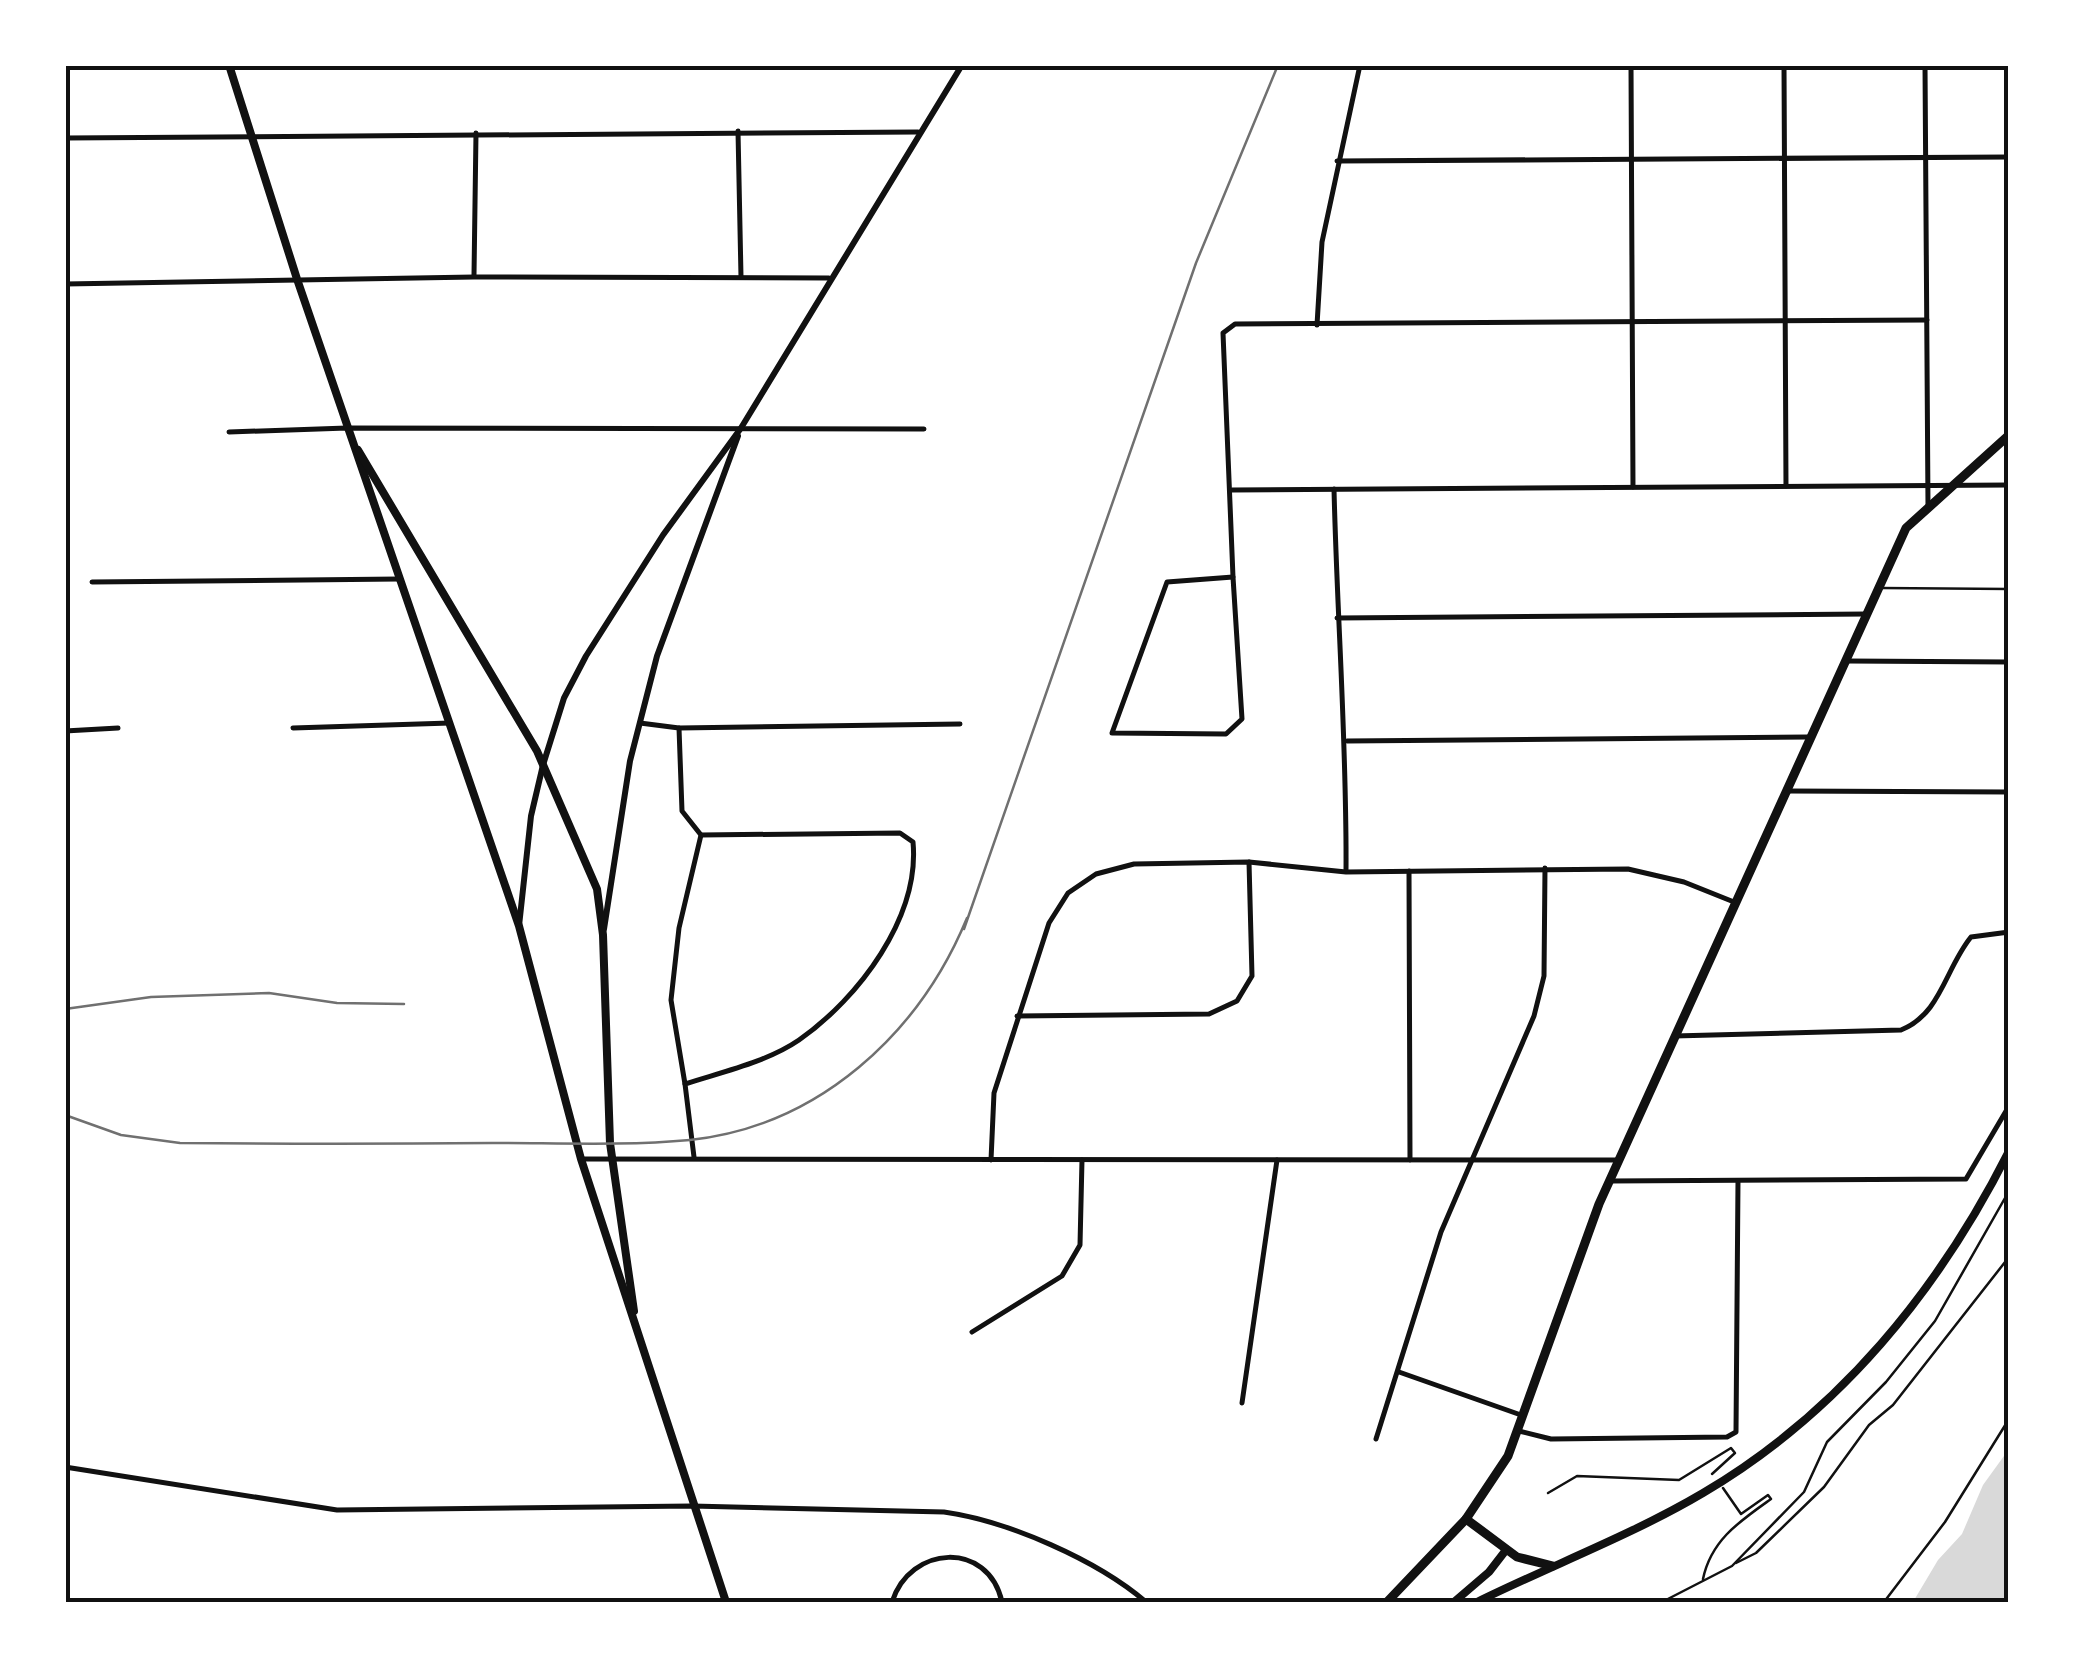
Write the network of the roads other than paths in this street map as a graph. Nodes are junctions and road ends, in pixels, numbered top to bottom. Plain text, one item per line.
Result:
1 (229, 65) edge
2 (962, 65) edge
3 (1360, 65) edge
4 (1631, 65) edge
5 (1784, 65) edge
6 (1925, 65) edge
7 (738, 131) junction
8 (918, 132) junction
9 (476, 134) junction
10 (251, 135) junction
11 (65, 138) edge
12 (2009, 156) edge
13 (1926, 157) junction
14 (1785, 158) junction
15 (1631, 159) junction
16 (1337, 160) junction
17 (474, 277) junction
18 (741, 277) junction
19 (829, 278) junction
20 (297, 279) junction
21 (65, 284) edge
22 (1632, 320) junction
23 (1927, 320) junction
24 (1786, 321) junction
25 (1317, 325) junction
26 (347, 428) junction
27 (740, 428) junction
28 (924, 429) dead end
29 (229, 432) dead end
30 (2009, 436) edge
31 (2009, 485) edge
32 (1786, 486) junction
33 (1928, 486) junction
34 (1955, 486) junction
35 (1633, 487) junction
36 (1334, 489) junction
37 (1232, 490) junction
38 (1928, 508) junction
39 (1233, 576) junction
40 (399, 580) junction
41 (92, 582) dead end
42 (1877, 588) junction
43 (2009, 590) edge
44 (1866, 614) junction
45 (1337, 618) junction
46 (1847, 661) junction
47 (2009, 662) edge
48 (640, 722) junction
49 (450, 723) junction
50 (960, 724) dead end
51 (118, 728) dead end
52 (293, 728) dead end
53 (679, 728) junction
54 (65, 731) edge
55 (1808, 737) junction
56 (1347, 741) junction
57 (543, 765) junction
58 (1786, 791) junction
59 (2009, 792) edge
60 (701, 835) junction
61 (1250, 862) junction
62 (1545, 868) junction
63 (1346, 872) junction
64 (1409, 872) junction
65 (1734, 902) junction
66 (519, 926) junction
67 (2009, 932) edge
68 (603, 935) junction
69 (1017, 1016) junction
70 (1674, 1036) junction
71 (685, 1084) junction
72 (2009, 1106) edge
73 (2009, 1151) edge
74 (694, 1157) junction
75 (581, 1159) junction
76 (612, 1159) junction
77 (991, 1160) junction
78 (1082, 1160) junction
79 (1277, 1160) junction
80 (1410, 1160) junction
81 (1472, 1160) junction
82 (1619, 1160) junction
83 (1610, 1181) junction
84 (1738, 1181) junction
85 (972, 1332) dead end
86 (641, 1347) junction
87 (1398, 1372) junction
88 (1242, 1402) dead end
89 (1524, 1416) junction
90 (1518, 1430) junction
91 (1376, 1439) dead end
92 (65, 1467) edge
93 (692, 1506) junction
94 (1466, 1519) junction
95 (1506, 1550) junction
96 (1553, 1566) junction
97 (726, 1602) edge
98 (892, 1602) edge
99 (1002, 1602) edge
100 (1146, 1602) edge
101 (1388, 1602) edge
102 (1454, 1602) edge
103 (1476, 1602) edge

1 - 10 main road
2 - 8 street
3 - 16 street
4 - 15 street
5 - 14 street
6 - 13 street
7 - 8 street
7 - 9 street
7 - 18 street
8 - 19 street
9 - 10 street
9 - 17 street
10 - 11 street
10 - 20 main road
12 - 13 street
13 - 14 street
13 - 23 street
14 - 15 street
14 - 24 street
15 - 16 street
15 - 22 street
16 - 25 street
17 - 18 street
17 - 20 street
18 - 19 street
19 - 27 street
20 - 21 street
20 - 26 main road
22 - 24 street
22 - 25 street
22 - 35 street
23 - 24 street
23 - 33 street
24 - 32 street
25 - 37 street
26 - 27 street
26 - 29 street
26 - 40 main road
26 - 57 main road
27 - 28 street
27 - 48 street
27 - 57 street
30 - 34 main road
31 - 34 street
32 - 33 street
32 - 35 street
33 - 34 street
33 - 38 street
34 - 38 main road
35 - 36 street
36 - 37 street
36 - 45 street
37 - 39 street
38 - 42 main road
39 - 39 street
40 - 41 street
40 - 49 main road
42 - 43 lane
42 - 44 main road
44 - 45 street
44 - 46 main road
45 - 56 street
46 - 47 street
46 - 55 main road
48 - 53 street
48 - 68 street
49 - 52 street
49 - 66 main road
50 - 53 street
51 - 54 street
53 - 60 street
55 - 56 street
55 - 58 main road
56 - 63 street
57 - 66 street
57 - 68 main road
58 - 59 street
58 - 65 main road
60 - 71 street
60 - 71 street
61 - 63 street
61 - 69 street
61 - 69 street
62 - 64 street
62 - 65 street
62 - 81 street
63 - 64 street
64 - 80 street
65 - 70 main road
66 - 75 main road
67 - 70 street
68 - 76 main road
69 - 77 street
70 - 82 main road
71 - 74 street
72 - 84 street
73 - 96 main road
74 - 76 street
74 - 77 street
75 - 76 street
75 - 86 main road
76 - 86 main road
77 - 78 street
78 - 79 street
78 - 85 street
79 - 80 street
79 - 88 street
80 - 81 street
81 - 82 street
81 - 87 street
82 - 83 main road
83 - 84 street
83 - 89 main road
84 - 90 street
86 - 93 main road
87 - 89 street
87 - 91 street
89 - 90 main road
90 - 94 main road
92 - 93 street
93 - 97 main road
93 - 100 street
94 - 95 main road
94 - 101 main road
95 - 96 main road
95 - 102 main road
96 - 103 main road
98 - 99 street

